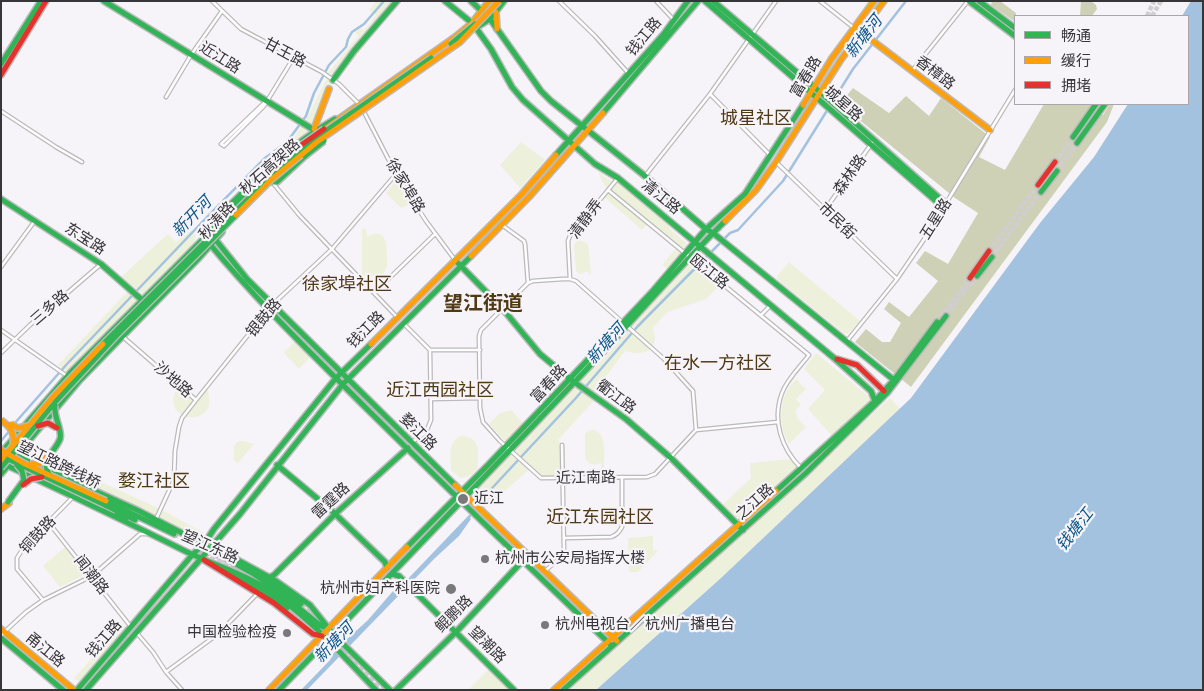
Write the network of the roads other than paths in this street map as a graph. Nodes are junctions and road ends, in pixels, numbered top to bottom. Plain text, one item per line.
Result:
1 (41, 1) edge
2 (46, 1) edge
3 (104, 1) edge
4 (212, 1) edge
5 (397, 1) edge
6 (445, 1) edge
7 (470, 1) edge
8 (489, 1) edge
9 (497, 1) edge
10 (504, 1) edge
11 (560, 1) edge
12 (656, 1) edge
13 (688, 1) edge
14 (698, 1) edge
15 (704, 1) edge
16 (713, 1) edge
17 (776, 1) edge
18 (820, 1) edge
19 (874, 1) edge
20 (884, 1) edge
21 (968, 1) edge
22 (979, 1) edge
23 (223, 10) junction
24 (482, 10) junction
25 (496, 12) junction
26 (490, 19) junction
27 (674, 20) junction
28 (472, 23) junction
29 (1014, 27) edge
30 (476, 28) junction
31 (854, 28) junction
32 (864, 28) junction
33 (497, 29) junction
34 (865, 35) junction
35 (1014, 35) edge
36 (858, 37) junction
37 (751, 38) junction
38 (191, 55) junction
39 (294, 57) junction
40 (429, 63) junction
41 (1, 64) edge
42 (912, 71) junction
43 (410, 72) junction
44 (629, 74) junction
45 (1, 75) edge
46 (333, 80) junction
47 (329, 89) dead end
48 (1014, 92) edge
49 (815, 93) junction
50 (710, 94) junction
51 (166, 97) dead end
52 (266, 101) junction
53 (825, 101) junction
54 (1095, 105) edge
55 (1103, 105) edge
56 (361, 106) junction
57 (1, 111) edge
58 (586, 129) junction
59 (990, 130) junction
60 (317, 134) junction
61 (1073, 137) tunnel mouth
62 (570, 140) junction
63 (872, 142) junction
64 (1077, 143) tunnel mouth
65 (574, 147) junction
66 (771, 156) junction
67 (82, 162) dead end
68 (776, 162) junction
69 (1055, 162) tunnel mouth
70 (1056, 172) tunnel mouth
71 (265, 173) junction
72 (396, 174) junction
73 (645, 176) junction
74 (618, 178) junction
75 (272, 182) junction
76 (1038, 185) tunnel mouth
77 (608, 190) junction
78 (1041, 192) tunnel mouth
79 (1, 199) edge
80 (945, 206) junction
81 (825, 210) junction
82 (226, 215) junction
83 (34, 222) junction
84 (502, 225) junction
85 (706, 229) junction
86 (209, 232) junction
87 (713, 233) junction
88 (436, 234) junction
89 (205, 238) junction
90 (216, 240) junction
91 (698, 244) junction
92 (211, 246) junction
93 (332, 249) junction
94 (989, 251) tunnel mouth
95 (687, 255) junction
96 (992, 257) tunnel mouth
97 (456, 260) junction
98 (101, 264) junction
99 (460, 265) junction
100 (1, 267) edge
101 (977, 276) tunnel mouth
102 (970, 278) tunnel mouth
103 (570, 279) junction
104 (897, 280) junction
105 (528, 283) junction
106 (374, 293) junction
107 (141, 300) junction
108 (273, 304) junction
109 (770, 306) junction
110 (150, 308) junction
111 (502, 308) junction
112 (270, 310) junction
113 (761, 315) junction
114 (397, 316) junction
115 (946, 316) tunnel mouth
116 (936, 322) tunnel mouth
117 (403, 323) junction
118 (624, 324) junction
119 (1, 330) edge
120 (122, 336) junction
121 (15, 339) junction
122 (847, 341) junction
123 (430, 350) junction
124 (480, 350) junction
125 (1, 353) edge
126 (834, 358) junction
127 (341, 373) junction
128 (68, 376) junction
129 (336, 378) junction
130 (347, 379) junction
131 (572, 380) junction
132 (895, 381) junction
133 (342, 384) junction
134 (886, 392) junction
135 (480, 398) junction
136 (430, 399) junction
137 (196, 400) junction
138 (56, 401) junction
139 (875, 401) junction
140 (1, 418) edge
141 (778, 422) junction
142 (32, 426) junction
143 (696, 430) junction
144 (562, 445) dead end
145 (409, 446) junction
146 (11, 448) junction
147 (508, 448) junction
148 (2, 450) edge
149 (16, 455) junction
150 (670, 458) junction
151 (1, 461) edge
152 (13, 461) junction
153 (25, 464) junction
154 (277, 465) junction
155 (7, 466) junction
156 (1, 468) edge
157 (801, 468) junction
158 (1, 474) edge
159 (45, 478) junction
160 (562, 478) junction
161 (622, 478) junction
162 (58, 479) junction
163 (464, 494) junction
164 (74, 496) junction
165 (456, 496) junction
166 (462, 502) junction
167 (106, 504) junction
168 (1, 508) edge
169 (335, 514) junction
170 (156, 519) junction
171 (126, 521) junction
172 (49, 523) junction
173 (738, 524) junction
174 (139, 527) junction
175 (744, 530) junction
176 (140, 534) junction
177 (152, 534) junction
178 (173, 536) tunnel mouth
179 (564, 538) junction
180 (204, 544) junction
181 (210, 549) junction
182 (193, 554) junction
183 (528, 555) junction
184 (201, 557) junction
185 (522, 561) junction
186 (385, 562) junction
187 (392, 564) junction
188 (226, 568) junction
189 (387, 569) junction
190 (398, 569) junction
191 (544, 572) junction
192 (252, 573) junction
193 (392, 574) junction
194 (92, 576) junction
195 (400, 577) junction
196 (273, 578) junction
197 (257, 593) junction
198 (43, 600) junction
199 (301, 604) tunnel mouth
200 (287, 608) tunnel mouth
201 (131, 627) junction
202 (328, 629) junction
203 (136, 632) junction
204 (456, 632) junction
205 (2, 633) edge
206 (334, 635) junction
207 (612, 637) junction
208 (325, 638) junction
209 (617, 641) junction
210 (610, 644) junction
211 (166, 672) junction
212 (63, 690) edge
213 (75, 690) edge
214 (86, 690) edge
215 (182, 690) edge
216 (269, 690) edge
217 (279, 690) edge
218 (376, 690) edge
219 (390, 690) edge
220 (396, 690) edge
221 (514, 690) edge
222 (554, 690) edge
223 (563, 690) edge

1 - 41 main road
2 - 45 main road
3 - 38 main road, 近江路
4 - 23 street, 甘王路
5 - 46 main road
6 - 28 main road, 清江路
7 - 24 main road, 清江路
8 - 24 main road, 秋涛路
9 - 40 main road, 秋石高架路, bridge
9 - 43 main road, 秋石高架路, bridge
10 - 25 main road, 秋涛路
11 - 44 street
12 - 27 street
13 - 27 main road, 钱江路
14 - 58 main road, 钱江路
15 - 37 main road, 城星路
16 - 37 main road, 城星路
17 - 37 street
18 - 31 street
19 - 31 main road, 富春路
20 - 32 main road, 富春路
21 - 35 main road
21 - 42 street
22 - 29 main road
23 - 38 street
23 - 39 street, 甘王路
24 - 26 main road, 清江路
24 - 28 main road, 秋涛路
25 - 26 main road, 秋涛路
25 - 33 main road
26 - 30 main road, 秋涛路
26 - 33 main road, 清江路
27 - 44 main road, 钱江路
28 - 30 main road, 清江路
28 - 56 main road, 秋涛路
30 - 56 main road, 秋涛路
30 - 62 main road, 清江路
31 - 49 main road, 富春路
32 - 34 main road
32 - 36 main road, 富春路
33 - 58 main road, 清江路
34 - 36 main road
34 - 42 main road, 香樟路
36 - 49 main road, 富春路
37 - 49 main road, 城星路
37 - 50 street
38 - 51 street
38 - 52 main road, 近江路
39 - 46 street, 甘王路
39 - 52 street
40 - 75 main road, bridge
40 - 138 main road, 秋石高架路, bridge
42 - 59 main road, 香樟路
43 - 82 main road, bridge
43 - 142 main road, 秋石高架路, bridge
44 - 58 main road, 钱江路
46 - 56 street, 甘王路
47 - 60 main road
48 - 59 street, 五星路
49 - 53 main road, 城星路
49 - 66 main road, 富春路
49 - 68 main road, 富春路
50 - 66 street
50 - 73 street
52 - 52 street
52 - 60 main road, 近江路
53 - 63 main road, 城星路
53 - 63 main road, 城星路
54 - 61 main road
55 - 64 main road
56 - 60 main road, 秋涛路
56 - 60 main road, 秋涛路
56 - 72 street, 徐家埠路
57 - 67 street
58 - 62 main road, 钱江路
58 - 65 main road, 钱江路
58 - 73 main road, 清江路
59 - 80 street, 五星路
60 - 71 main road, 秋涛路
60 - 75 main road, 秋涛路
62 - 65 main road, 清江路
62 - 97 main road, 钱江路
63 - 80 main road, 城星路
63 - 81 street, 森林路
65 - 74 main road, 清江路
65 - 84 main road, 钱江路
66 - 85 main road, 富春路
68 - 81 street, 市民街
68 - 87 main road, 富春路
69 - 76 main road
70 - 78 main road
71 - 75 street
71 - 82 main road, 秋涛路
71 - 86 main road
72 - 88 street, 徐家埠路
72 - 93 street, 银鼓路
73 - 85 main road, 清江路
74 - 77 street, 清静弄
74 - 91 main road, 清江路
75 - 90 main road, 秋涛路
75 - 93 street
77 - 95 street, 瓯江路
77 - 103 street, 清静弄
79 - 83 main road, 东宝路
80 - 104 street, 五星路
81 - 104 street, 市民街
82 - 86 main road, 秋涛路
83 - 98 main road, 东宝路
83 - 100 street
84 - 99 main road, 钱江路
84 - 105 street
85 - 87 main road, 清江路
85 - 91 main road, 富春路
86 - 89 main road, 秋涛路
86 - 90 main road, 婺江路
87 - 91 main road, 富春路
87 - 122 main road, 清江路
88 - 97 street, 徐家埠路
88 - 106 street
89 - 92 main road, 婺江路
89 - 107 main road, 秋涛路
90 - 92 main road, 秋涛路
90 - 108 main road, 婺江路
91 - 95 main road, 富春路
91 - 109 main road, 清江路
92 - 110 main road, 秋涛路
92 - 112 main road, 婺江路
93 - 106 street
93 - 108 street, 银鼓路
94 - 102 main road
95 - 113 street, 瓯江路
95 - 118 main road, 富春路
96 - 101 main road
97 - 99 main road, 衢江路
97 - 114 main road, 钱江路
98 - 107 main road, 东宝路
98 - 121 street, 三多路
99 - 111 main road, 衢江路
99 - 117 main road, 钱江路
103 - 105 street
103 - 118 street
104 - 122 street, 五星路
105 - 111 street, 近江南路
106 - 114 street
107 - 110 main road, 东宝路
107 - 128 main road, 秋涛路
108 - 112 street, 银鼓路
108 - 127 main road, 婺江路
109 - 113 street
109 - 126 main road, 清江路
110 - 120 main road, 秋涛路
111 - 124 street, 近江南路
111 - 131 main road, 衢江路
112 - 129 main road, 婺江路
112 - 137 street, 银鼓路
113 - 141 street, 瓯江路
114 - 127 main road, 钱江路
115 - 132 main road, 之江路
116 - 132 main road, 之江路
117 - 123 street
117 - 130 main road, 钱江路
118 - 131 main road, 富春路
118 - 143 street
119 - 121 street
120 - 137 street, 沙地路
120 - 149 main road, 秋涛路
121 - 125 street, 三多路
121 - 128 street
122 - 132 main road, 清江路
123 - 124 street
123 - 136 street
124 - 135 street, 近江南路
126 - 134 main road
126 - 139 main road, 清江路
127 - 129 main road, 钱江路
127 - 130 main road, 婺江路
128 - 148 main road, 秋涛路
129 - 133 main road, 婺江路
129 - 180 main road, 钱江路
130 - 133 main road, 钱江路
130 - 145 main road, 婺江路
131 - 147 main road, 富春路
131 - 150 main road, 衢江路
132 - 134 main road, 之江路
133 - 145 main road, 婺江路
133 - 154 main road, 钱江路
134 - 139 main road, 之江路
134 - 175 main road, 之江路
135 - 136 street
135 - 147 street, 近江南路
136 - 145 street
137 - 170 street, 沙地路
138 - 142 main road, 秋石高架路, bridge
138 - 162 main road, bridge
139 - 157 main road, 之江路
140 - 142 main road, bridge
140 - 146 main road, bridge
141 - 143 street
141 - 157 street
142 - 146 main road, 秋石高架路, bridge
142 - 153 main road, bridge
142 - 156 main road, 秋石高架路, bridge
143 - 150 street, 近江南路
144 - 160 street
145 - 163 main road, 婺江路
145 - 165 main road, 婺江路
145 - 169 main road, 雷霆路
146 - 151 main road, 秋石高架路, bridge
147 - 160 street, 近江南路
147 - 163 main road, 富春路
148 - 149 main road, 望江东路
148 - 152 main road, 望江路跨线桥, bridge
148 - 153 main road, 望江路跨线桥, bridge
149 - 155 main road, 秋涛路
149 - 170 main road, 望江东路
150 - 161 street, 近江南路
150 - 173 main road, 衢江路
151 - 155 main road, 望江东路
152 - 159 main road, 望江路跨线桥, bridge
152 - 168 main road, bridge
153 - 162 main road, 望江路跨线桥, bridge
154 - 169 main road
154 - 181 main road, 钱江路
155 - 158 main road, 秋涛路
155 - 164 main road, 望江东路
157 - 173 main road, 之江路
159 - 167 main road, 望江路跨线桥, bridge
159 - 168 main road, bridge
160 - 161 street, 近江南路
160 - 179 street
161 - 179 street
162 - 167 main road, 望江路跨线桥, bridge
163 - 165 main road, 富春路
163 - 166 main road, 富春路
163 - 183 main road, 婺江路
164 - 171 main road, 望江东路
164 - 172 street, 铜鼓路
165 - 166 main road, 婺江路
165 - 187 main road, 富春路
166 - 185 main road, 婺江路
166 - 190 main road, 富春路
167 - 171 main road
167 - 178 main road
169 - 186 main road
169 - 196 main road, 雷霆路
170 - 180 main road, 望江东路
171 - 174 main road, 望江东路
172 - 194 street, 闻潮路
172 - 198 street, 铜鼓路
173 - 175 main road, 衢江路
173 - 207 main road, 之江路
174 - 176 street
174 - 177 main road, 望江东路
175 - 209 main road, 之江路
176 - 177 street
176 - 194 street
177 - 182 main road, 望江东路
179 - 191 street
180 - 181 main road, 望江东路
180 - 182 main road, 钱江路
181 - 184 main road, 钱江路
181 - 192 main road, 望江东路
181 - 196 main road
182 - 184 main road, 望江东路
182 - 201 main road, 钱江路
183 - 185 main road, 鲲鹏路
183 - 191 main road, 婺江路
184 - 188 main road, 望江东路
184 - 197 main road
184 - 203 main road, 钱江路
185 - 204 main road, 鲲鹏路
185 - 210 main road, 婺江路
186 - 187 main road
186 - 189 main road
187 - 189 main road, 富春路
188 - 200 main road
188 - 208 main road, 望江东路
189 - 202 main road, 富春路
190 - 193 main road, 富春路
190 - 195 main road
191 - 207 main road, 婺江路
192 - 199 main road
192 - 202 main road, 望江东路
193 - 195 main road, 望潮路
193 - 206 main road, 富春路
194 - 198 street
194 - 201 street, 闻潮路
195 - 204 main road, 望潮路
196 - 202 main road
197 - 208 main road
197 - 211 street
198 - 205 street
201 - 213 main road, 钱江路
202 - 206 main road
202 - 208 main road, 富春路
203 - 211 street
203 - 214 main road, 钱江路
204 - 220 main road, 鲲鹏路
204 - 221 main road, 望潮路
205 - 212 main road, 甬江路
205 - 213 main road, 甬江路
206 - 208 main road, 富春路
206 - 219 main road
207 - 209 main road, 婺江路
207 - 210 main road, 之江路
208 - 216 main road, 富春路
208 - 217 main road, 富春路
208 - 218 main road, 望江东路
209 - 210 main road, 之江路
210 - 222 main road, 之江路
210 - 223 main road, 之江路
211 - 215 street

